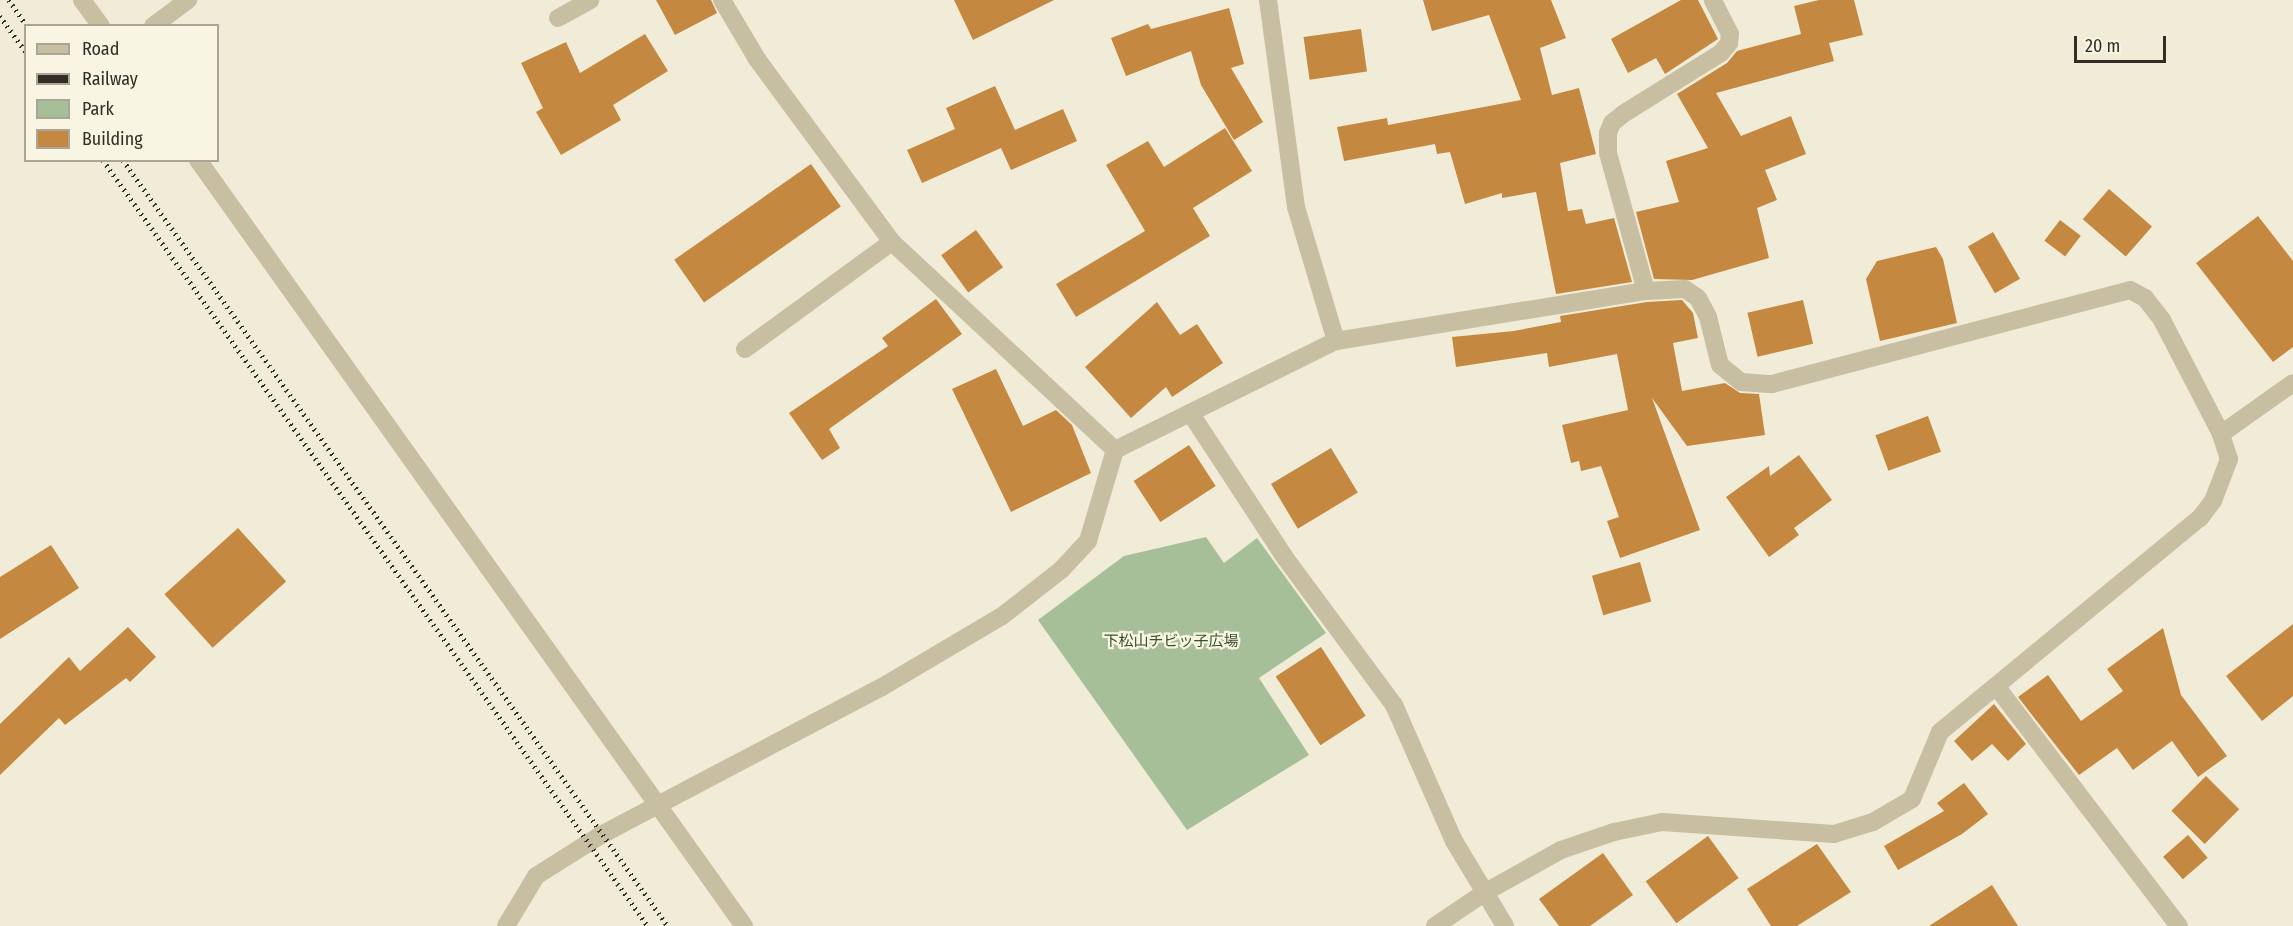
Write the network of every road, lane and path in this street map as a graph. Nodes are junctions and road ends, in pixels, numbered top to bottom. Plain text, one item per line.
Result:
1 (82, 0) edge
2 (188, 0) edge
3 (590, 0) edge
4 (722, 0) edge
5 (1268, 0) edge
6 (1713, 0) edge
7 (558, 18) dead end
8 (100, 24) edge
9 (156, 24) edge
10 (199, 162) edge
11 (892, 242) junction
12 (1646, 291) junction
13 (1336, 341) junction
14 (745, 349) dead end
15 (2293, 383) edge
16 (1191, 414) junction
17 (2221, 434) junction
18 (1115, 450) junction
19 (1996, 686) junction
20 (657, 807) junction
21 (1484, 893) junction
22 (506, 926) edge
23 (744, 926) edge
24 (1435, 926) edge
25 (1505, 926) edge
26 (2179, 926) edge

1 - 8 street
2 - 9 street
3 - 7 street
4 - 11 street
5 - 13 street
6 - 12 street
10 - 20 street
11 - 14 street
11 - 18 street
12 - 13 street
12 - 17 street
13 - 16 street
15 - 17 street
16 - 18 street
16 - 21 street
17 - 19 street
18 - 20 street
19 - 21 street
19 - 26 street
20 - 22 street
20 - 23 street
21 - 24 street
21 - 25 street

